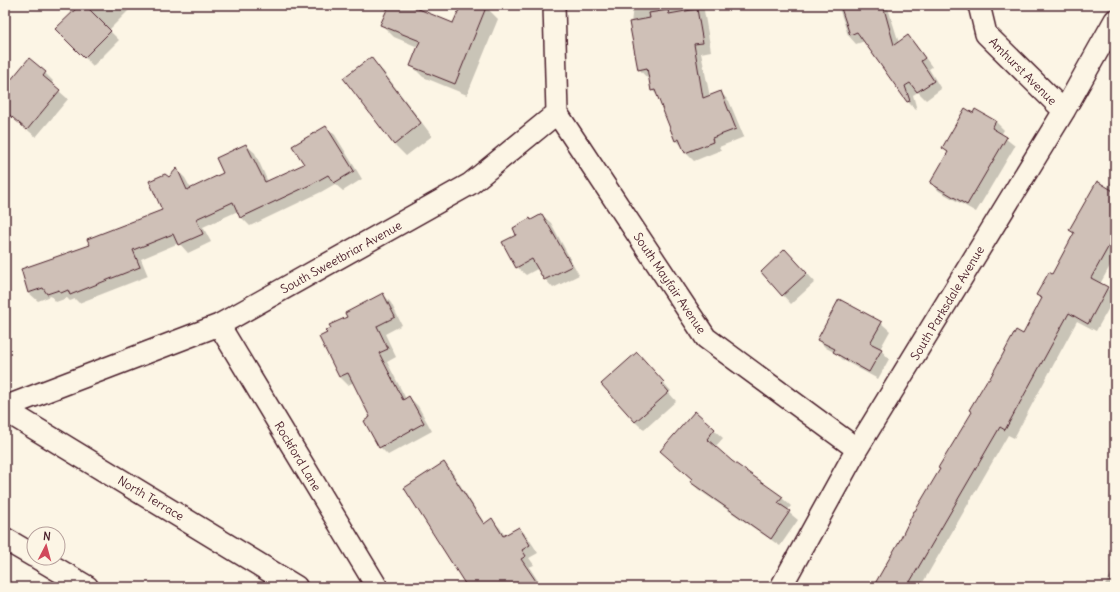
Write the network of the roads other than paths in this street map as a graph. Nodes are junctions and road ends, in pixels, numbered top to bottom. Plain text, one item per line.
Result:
1 (554, 5) edge
2 (979, 5) edge
3 (1115, 20) edge
4 (1064, 111) junction
5 (557, 113) junction
6 (219, 324) junction
7 (5, 408) edge
8 (857, 449) junction
9 (5, 539) edge
10 (26, 551) edge
11 (52, 566) edge
12 (87, 587) edge
13 (296, 587) edge
14 (377, 587) edge
15 (781, 587) edge

1 - 5 street
2 - 4 street, Amhurst Avenue
3 - 4 street, South Parksdale Avenue
4 - 8 street, South Parksdale Avenue
5 - 6 street, South Sweetbriar Avenue
5 - 8 street, South Mayfair Avenue
6 - 7 street, South Sweetbriar Avenue
6 - 14 street, Rockford Lane
7 - 13 main road, North Terrace
8 - 15 street, South Parksdale Avenue
9 - 10 main road
11 - 12 main road

